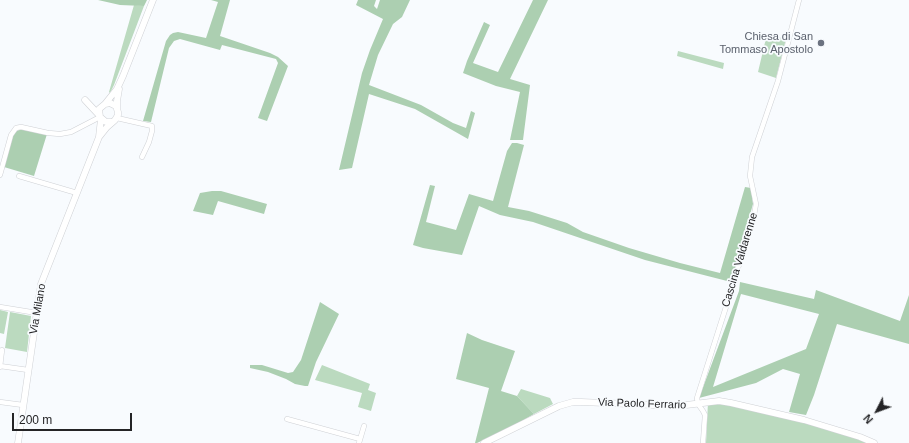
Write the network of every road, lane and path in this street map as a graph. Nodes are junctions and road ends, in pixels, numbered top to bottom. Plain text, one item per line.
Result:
1 (153, 0) edge
2 (799, 0) edge
3 (123, 76) junction
4 (104, 104) junction
5 (118, 109) junction
6 (100, 117) junction
7 (115, 120) junction
8 (99, 137) junction
9 (142, 157) dead end
10 (0, 175) edge
11 (19, 176) dead end
12 (77, 193) junction
13 (0, 307) edge
14 (36, 313) junction
15 (2, 350) dead end
16 (0, 366) edge
17 (28, 370) junction
18 (0, 402) edge
19 (698, 404) junction
20 (23, 405) junction
21 (287, 419) dead end
22 (364, 426) dead end
23 (360, 441) edge
24 (18, 443) edge
25 (484, 443) edge
26 (703, 443) edge
27 (874, 443) edge

1 - 3 street
2 - 19 street, Cascina Valdarenne
3 - 4 street
3 - 5 street
4 - 5 street
4 - 6 street
4 - 6 street
5 - 7 street
6 - 7 street
6 - 8 street, Via Milano
6 - 10 street
7 - 8 street, Via Milano
7 - 9 street
8 - 12 street, Via Milano
11 - 12 street
12 - 14 street, Via Milano
13 - 14 street
14 - 17 street, Via Milano
15 - 16 street
16 - 17 street
17 - 20 street, Via Milano
18 - 20 street
19 - 25 street, Via Paolo Ferrario
19 - 26 street
19 - 27 street, Via Paolo Ferrario
20 - 24 street, Via Milano
21 - 23 street
22 - 23 street

